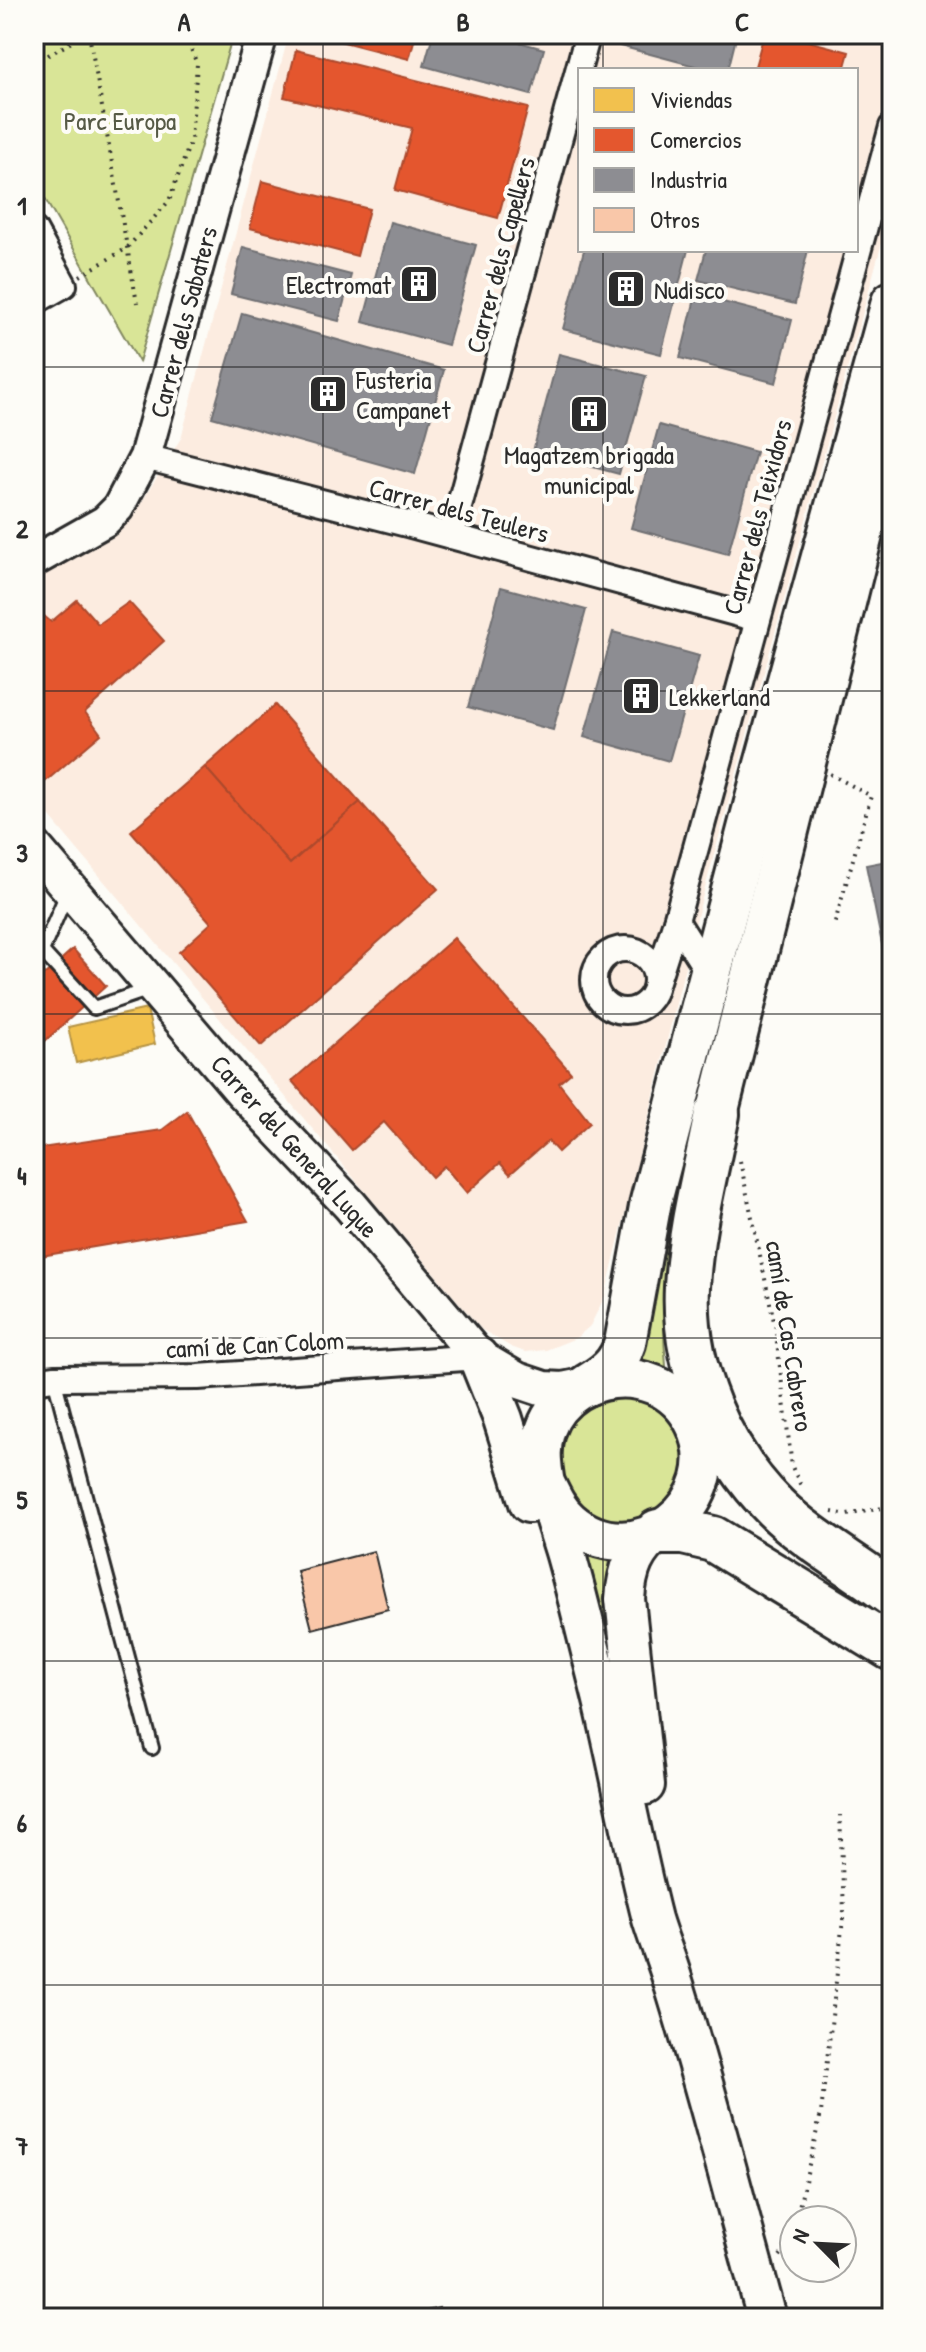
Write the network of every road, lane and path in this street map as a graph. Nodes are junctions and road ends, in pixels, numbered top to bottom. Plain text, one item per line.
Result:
1 (88, 34) edge
2 (185, 34) edge
3 (262, 34) edge
4 (588, 34) edge
5 (34, 63) edge
6 (579, 68) edge
7 (578, 71) edge
8 (892, 127) edge
9 (34, 230) edge
10 (127, 248) junction
11 (858, 251) edge
12 (858, 252) edge
13 (64, 285) junction
14 (34, 302) edge
15 (892, 302) edge
16 (137, 303) dead end
17 (892, 415) edge
18 (145, 457) junction
19 (451, 536) junction
20 (34, 561) edge
21 (757, 619) junction
22 (804, 761) junction
23 (34, 847) edge
24 (69, 888) junction
25 (676, 921) junction
26 (834, 926) dead end
27 (628, 949) junction
28 (710, 975) junction
29 (656, 984) junction
30 (154, 988) junction
31 (717, 1114) junction
32 (738, 1157) dead end
33 (478, 1357) junction
34 (44, 1380) edge
35 (587, 1385) junction
36 (697, 1430) junction
37 (544, 1481) junction
38 (802, 1488) dead end
39 (892, 1506) edge
40 (824, 1508) dead end
41 (658, 1532) junction
42 (892, 1595) edge
43 (892, 1648) edge
44 (152, 1748) dead end
45 (840, 1815) dead end
46 (653, 1919) junction
47 (672, 1978) junction
48 (800, 2204) edge
49 (767, 2318) edge

1 - 5 path
1 - 10 path
2 - 10 path
3 - 18 street, Carrer dels Sabaters
4 - 6 street, Carrer dels Capellers
7 - 19 street, Carrer dels Capellers
8 - 11 street, Carrer dels Teixidors
9 - 13 street
10 - 13 path
10 - 16 path
12 - 21 street, Carrer dels Teixidors
13 - 14 street
15 - 28 highway
17 - 22 highway
18 - 19 street, Carrer dels Teulers
18 - 20 street, Carrer dels Sabaters
19 - 21 street, Carrer dels Teulers
21 - 25 street, Carrer dels Teixidors
22 - 26 path
22 - 31 highway
23 - 24 main road, Carrer del General Luque
24 - 30 main road, Carrer del General Luque
24 - 30 lane
25 - 27 street
25 - 28 street
25 - 29 street, Carrer dels Teixidors
27 - 29 street
27 - 29 street
28 - 35 highway
30 - 33 main road, Carrer del General Luque
31 - 36 main road
31 - 42 highway
32 - 38 path, camí de Cas Cabrero
33 - 34 street, camí de Can Colom
33 - 35 main road, Carrer del General Luque
33 - 37 main road
33 - 46 main road
34 - 44 lane
35 - 36 main road
35 - 37 main road
36 - 41 main road
36 - 42 highway
37 - 41 main road
37 - 46 main road
39 - 40 path
41 - 43 highway
41 - 47 main road
45 - 48 path
46 - 47 main road
47 - 49 main road

